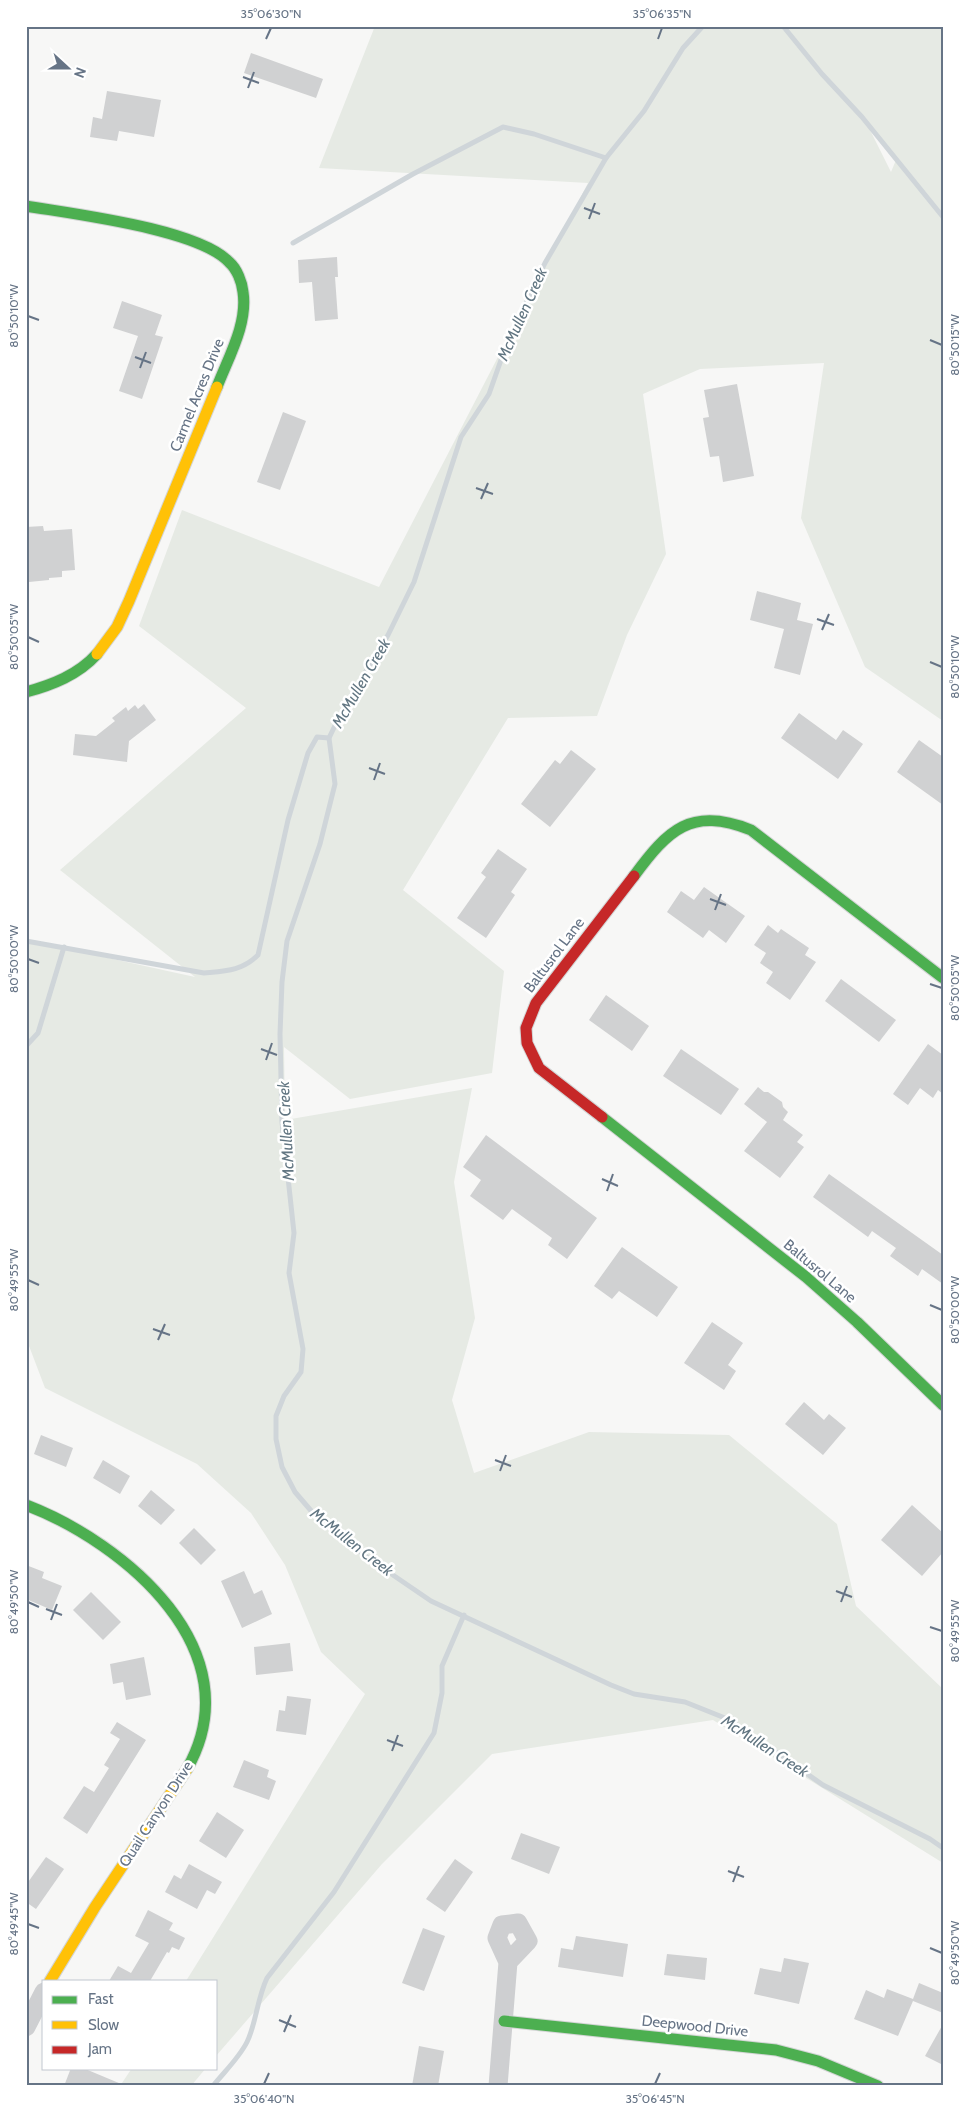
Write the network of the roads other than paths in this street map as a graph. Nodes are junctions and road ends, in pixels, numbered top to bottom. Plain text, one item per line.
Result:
1 (26, 206) edge
2 (26, 692) edge
3 (943, 978) edge
4 (943, 1405) edge
5 (26, 1505) edge
6 (508, 1962) dead end
7 (51, 1980) edge
8 (42, 1996) edge
9 (504, 2021) junction
10 (26, 2027) edge
11 (498, 2086) edge
12 (878, 2086) edge

1 - 2 street, Carmel Acres Drive
3 - 4 street, Baltusrol Lane
5 - 7 street, Quail Canyon Drive
6 - 9 street
8 - 10 street
9 - 11 street
9 - 12 street, Deepwood Drive

